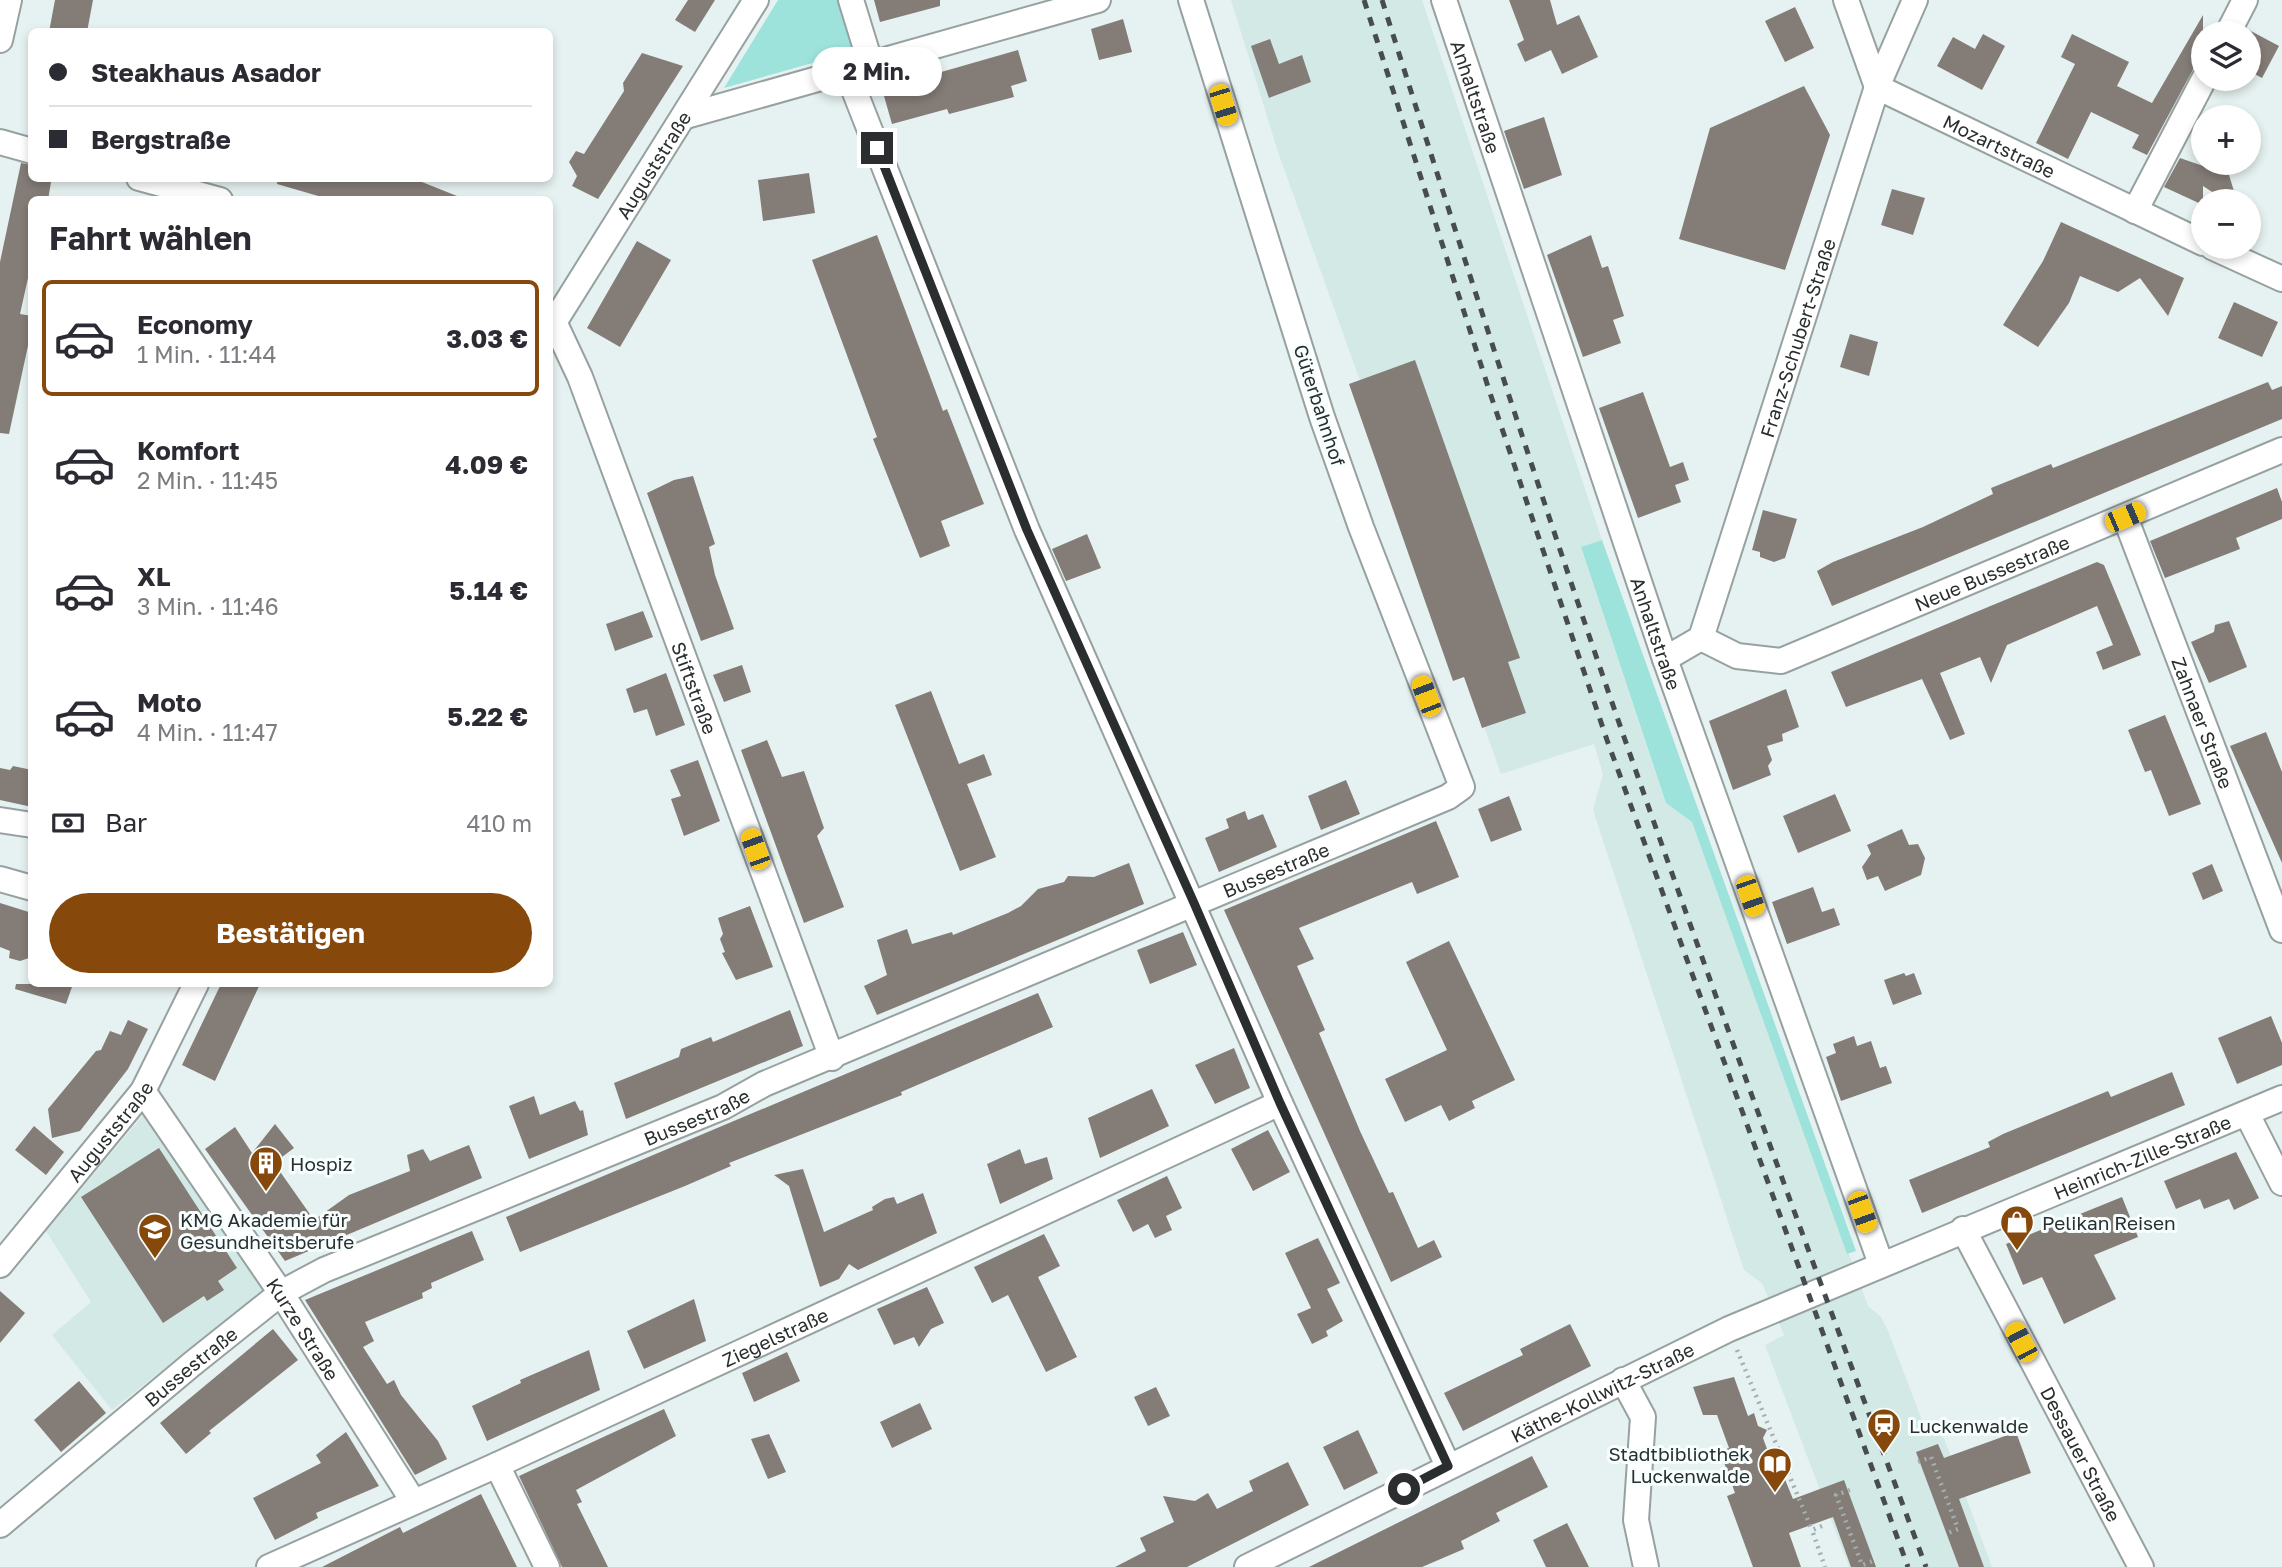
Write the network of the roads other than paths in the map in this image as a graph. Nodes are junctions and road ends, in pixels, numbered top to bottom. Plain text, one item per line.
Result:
1 (9, 0) edge
2 (756, 0) edge
3 (851, 0) edge
4 (1098, 0) edge
5 (1191, 0) edge
6 (1444, 0) edge
7 (1846, 0) edge
8 (1914, 0) edge
9 (2245, 0) edge
10 (2234, 21) edge
11 (0, 40) edge
12 (872, 65) junction
13 (846, 72) junction
14 (1877, 88) junction
15 (2198, 91) edge
16 (686, 116) junction
17 (0, 142) edge
18 (28, 149) edge
19 (154, 182) edge
20 (205, 196) edge
21 (2135, 211) junction
22 (2191, 237) edge
23 (2240, 259) edge
24 (2281, 277) edge
25 (553, 318) edge
26 (553, 325) edge
27 (2282, 450) edge
28 (2125, 517) junction
29 (1701, 638) junction
30 (1665, 659) junction
31 (1448, 797) joint
32 (0, 820) edge
33 (28, 824) edge
34 (0, 879) edge
35 (28, 887) edge
36 (1194, 903) junction
37 (2282, 930) edge
38 (195, 987) edge
39 (832, 1058) junction
40 (144, 1091) junction
41 (2282, 1098) edge
42 (1280, 1103) junction
43 (2247, 1114) junction
44 (2282, 1183) edge
45 (1964, 1229) junction
46 (1881, 1264) junction
47 (0, 1265) edge
48 (281, 1293) junction
49 (1623, 1380) junction
50 (497, 1465) junction
51 (1448, 1466) junction
52 (413, 1501) junction
53 (0, 1525) edge
54 (270, 1567) edge
55 (547, 1567) edge
56 (1247, 1567) edge
57 (1646, 1567) edge
58 (2141, 1567) edge

1 - 11 street
2 - 16 street, Auguststraße
3 - 12 street
4 - 12 street
5 - 31 street, Güterbahnhof
6 - 30 street, Anhaltstraße
7 - 14 street
8 - 14 street, Franz-Schubert-Straße
9 - 10 street
12 - 13 street
13 - 16 street
13 - 36 street
14 - 21 street, Mozartstraße
14 - 29 street, Franz-Schubert-Straße
15 - 21 street
16 - 25 street, Auguststraße
17 - 18 street
19 - 20 street
21 - 22 street, Mozartstraße
23 - 24 street
26 - 39 street, Stiftstraße
27 - 28 street, Neue Bussestraße
28 - 29 street, Neue Bussestraße
28 - 37 street, Zahnaer Straße
29 - 30 street
30 - 46 street, Anhaltstraße
31 - 36 street, Bussestraße
32 - 33 street
34 - 35 street
36 - 39 street, Bussestraße
36 - 42 street
38 - 40 street, Auguststraße
39 - 48 street, Bussestraße
40 - 47 street, Auguststraße
40 - 48 street, Kurze Straße
41 - 43 street, Heinrich-Zille-Straße
42 - 50 street, Ziegelstraße
42 - 51 street
43 - 44 street
43 - 45 street, Heinrich-Zille-Straße
45 - 46 street, Käthe-Kollwitz-Straße
45 - 58 street, Dessauer Straße
46 - 49 street, Käthe-Kollwitz-Straße
48 - 52 street, Kurze Straße
48 - 53 street, Bussestraße
49 - 51 street, Käthe-Kollwitz-Straße
49 - 57 street
50 - 52 street, Ziegelstraße
50 - 55 street
51 - 56 street, Käthe-Kollwitz-Straße
52 - 54 street, Ziegelstraße

